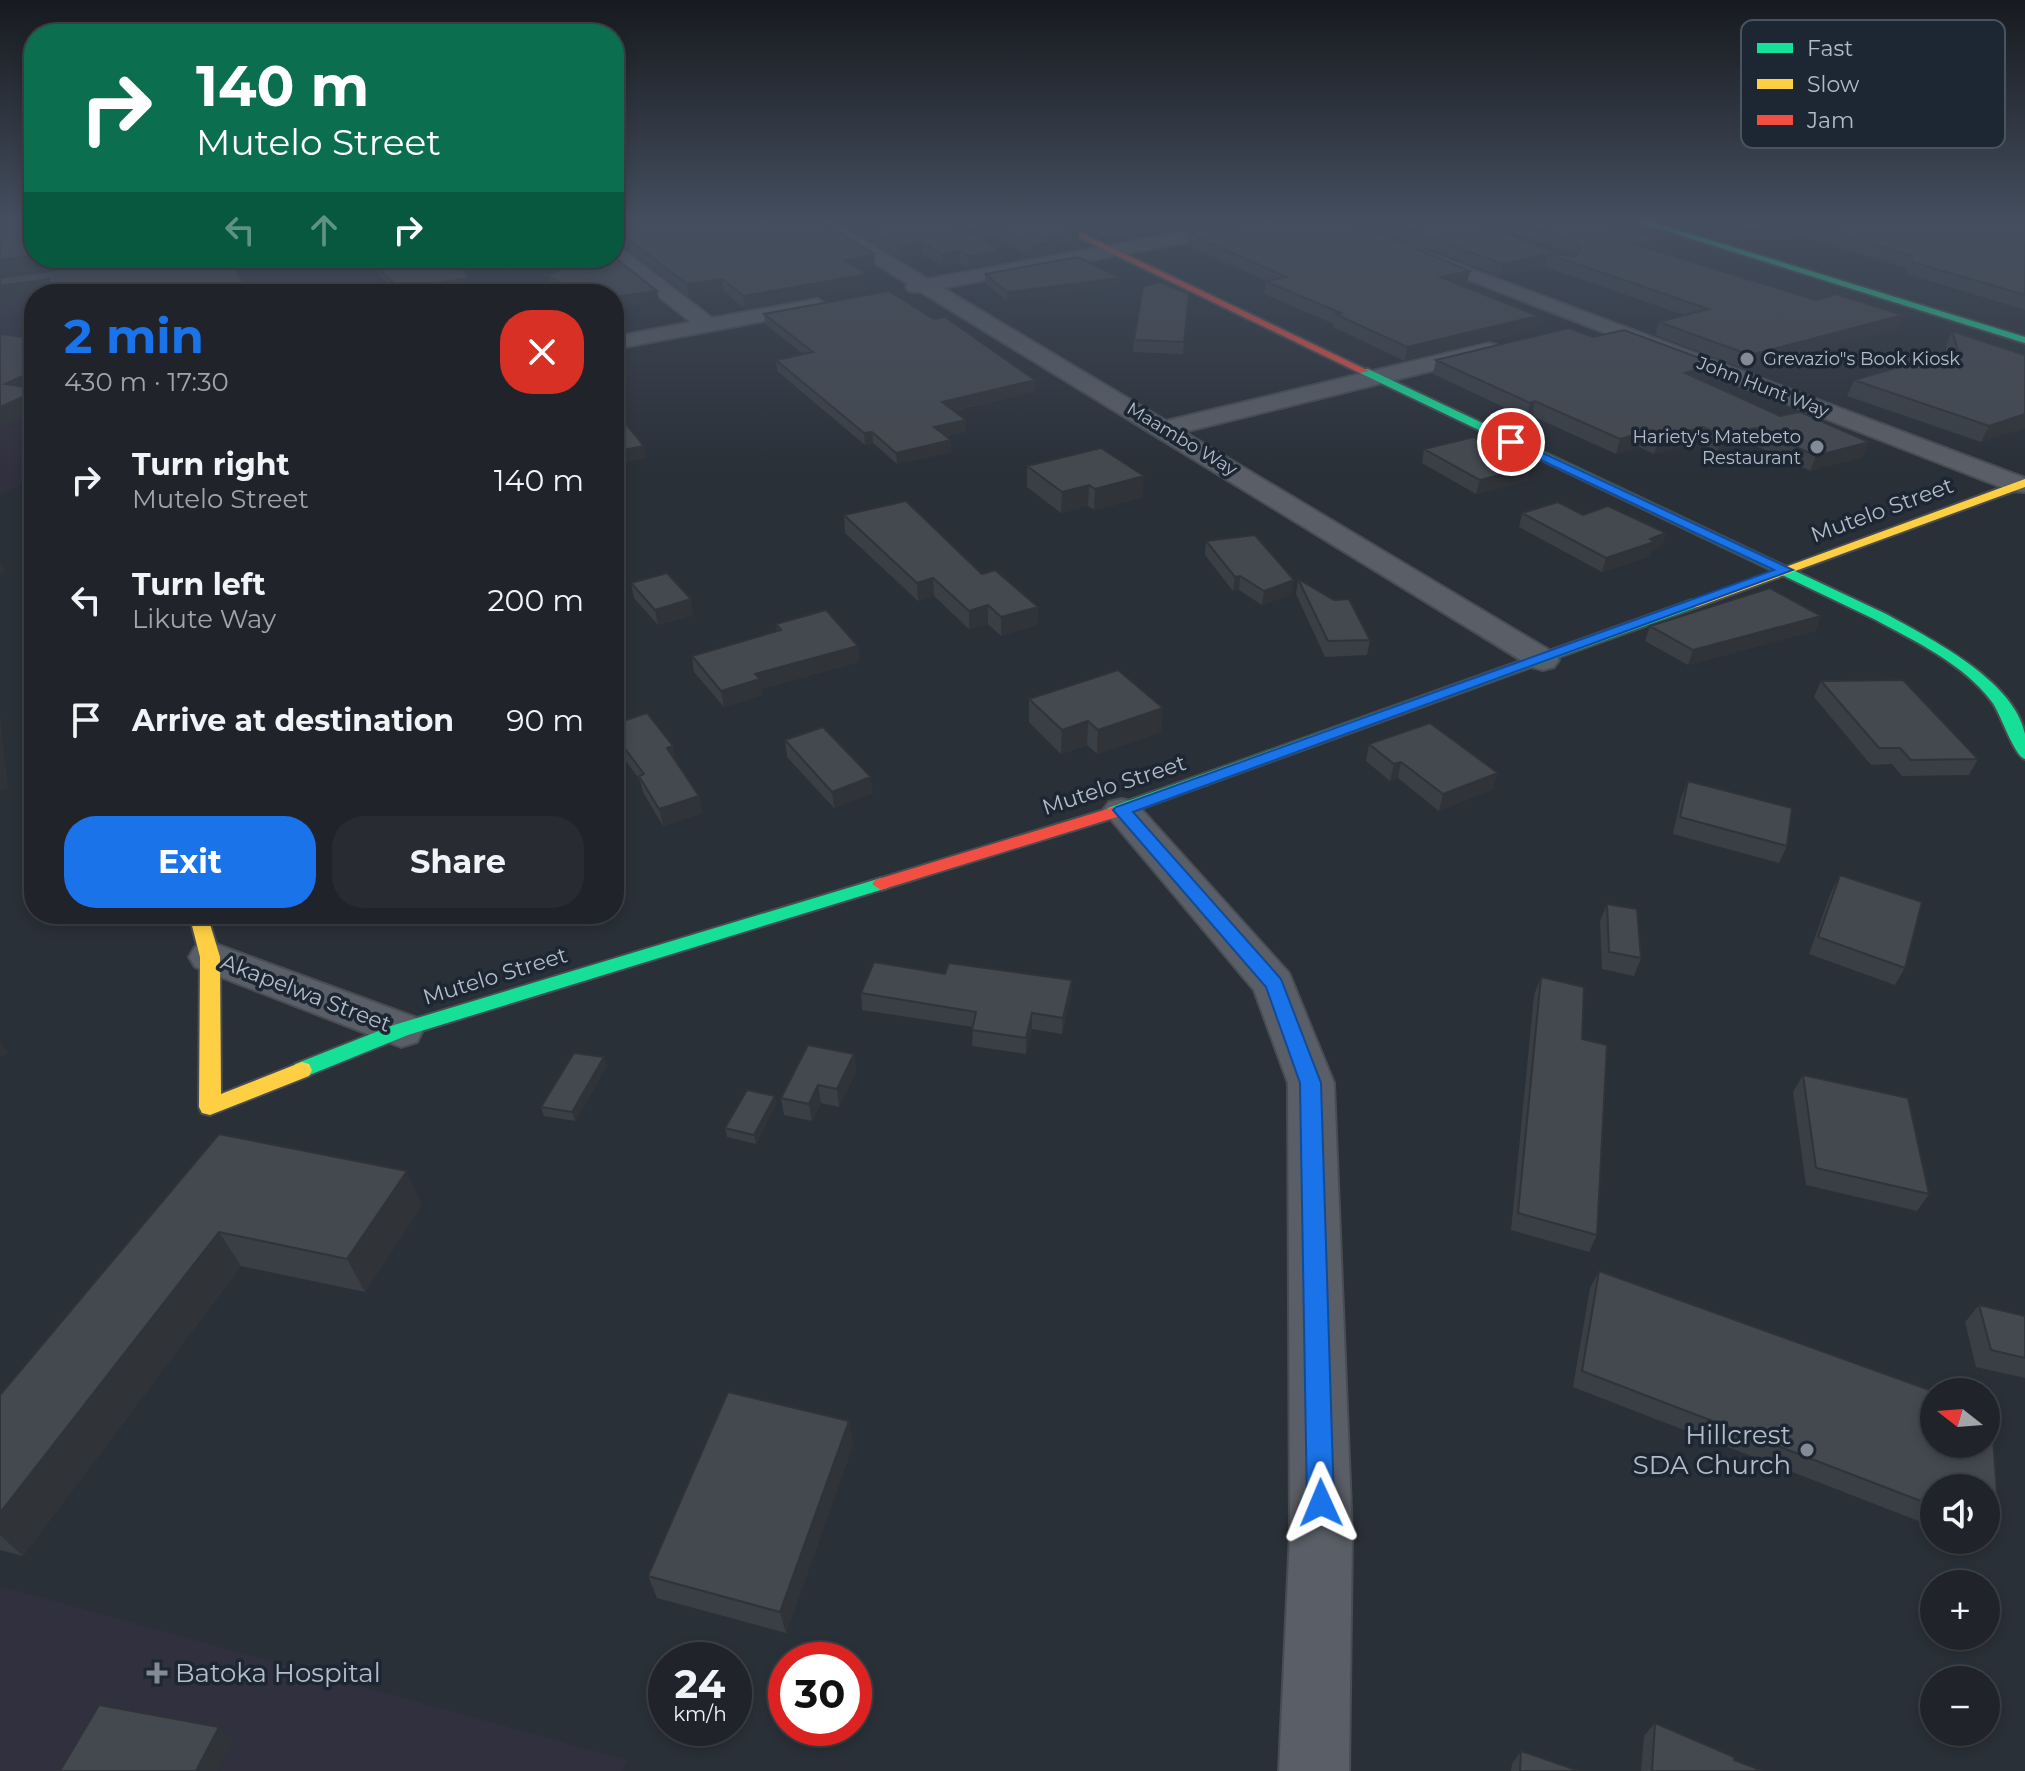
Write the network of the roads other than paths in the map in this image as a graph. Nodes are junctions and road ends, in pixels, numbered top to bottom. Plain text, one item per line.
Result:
1 (680, 304) edge
2 (829, 304) edge
3 (956, 304) edge
4 (1222, 304) edge
5 (1544, 304) edge
6 (1907, 304) edge
7 (1942, 304) edge
8 (1597, 324) junction
9 (709, 326) junction
10 (2025, 329) edge
11 (1553, 335) edge
12 (2025, 340) edge
13 (624, 341) edge
14 (1508, 346) edge
15 (1374, 378) junction
16 (1165, 429) junction
17 (2023, 485) edge
18 (1786, 570) junction
19 (1543, 660) junction
20 (2025, 754) edge
21 (1122, 810) junction
22 (201, 924) edge
23 (210, 957) junction
24 (401, 1030) junction
25 (210, 1107) joint
26 (1314, 1771) edge

1 - 9 street
2 - 9 street
3 - 16 street, Maambo Way
4 - 15 main road
5 - 8 street, John Hunt Way
6 - 12 main road
7 - 10 main road
8 - 11 street
8 - 17 street, John Hunt Way
9 - 13 street
14 - 15 street
15 - 16 street
15 - 18 main road
16 - 19 street, Maambo Way
17 - 18 main road, Mutelo Street
18 - 19 main road, Mutelo Street
18 - 20 main road
19 - 21 main road, Mutelo Street
21 - 24 main road, Mutelo Street
21 - 26 street
22 - 23 main road, Akapelwa Street
23 - 24 street, Akapelwa Street
23 - 25 main road, Akapelwa Street
24 - 25 main road, Mutelo Street

